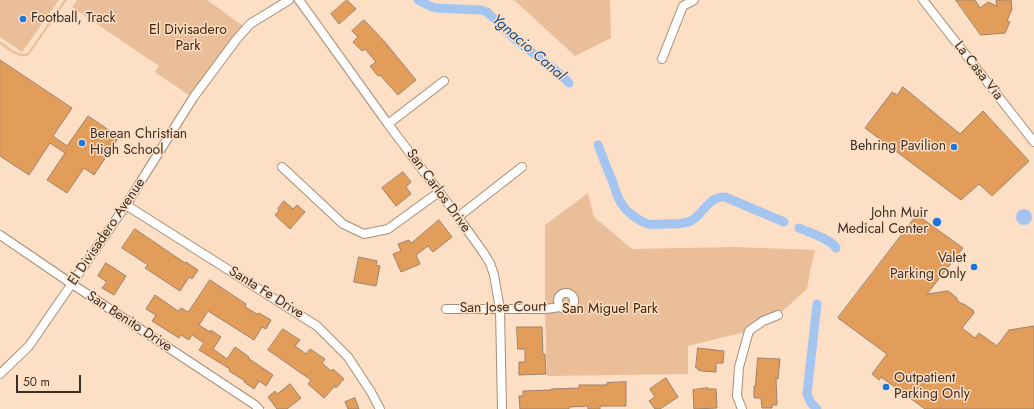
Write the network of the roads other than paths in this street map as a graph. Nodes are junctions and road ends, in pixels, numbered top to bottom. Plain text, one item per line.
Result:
1 (288, 0) edge
2 (298, 0) edge
3 (694, 0) edge
4 (923, 0) edge
5 (662, 59) dead end
6 (444, 81) dead end
7 (388, 124) junction
8 (1034, 142) edge
9 (282, 167) dead end
10 (522, 167) dead end
11 (439, 192) junction
12 (126, 205) junction
13 (458, 217) junction
14 (0, 235) edge
15 (72, 284) junction
16 (561, 307) dead end
17 (446, 309) dead end
18 (500, 309) junction
19 (778, 315) dead end
20 (0, 374) edge
21 (259, 409) edge
22 (380, 409) edge
23 (502, 409) edge
24 (742, 409) edge

1 - 12 street, El Divisadero Avenue
2 - 7 street, San Carlos Drive
3 - 5 street
4 - 8 street, La Casa Via
6 - 7 street
7 - 11 street, San Carlos Drive
9 - 11 street
10 - 13 street
11 - 13 street, San Carlos Drive
12 - 15 street, El Divisadero Avenue
12 - 22 street, Santa Fe Drive
13 - 18 street, San Carlos Drive
14 - 15 street, San Benito Drive
15 - 20 street, El Divisadero Avenue
15 - 21 street, San Benito Drive
16 - 18 street, San Jose Court
17 - 18 street, San Jose Court
18 - 23 street, San Carlos Drive
19 - 24 street

